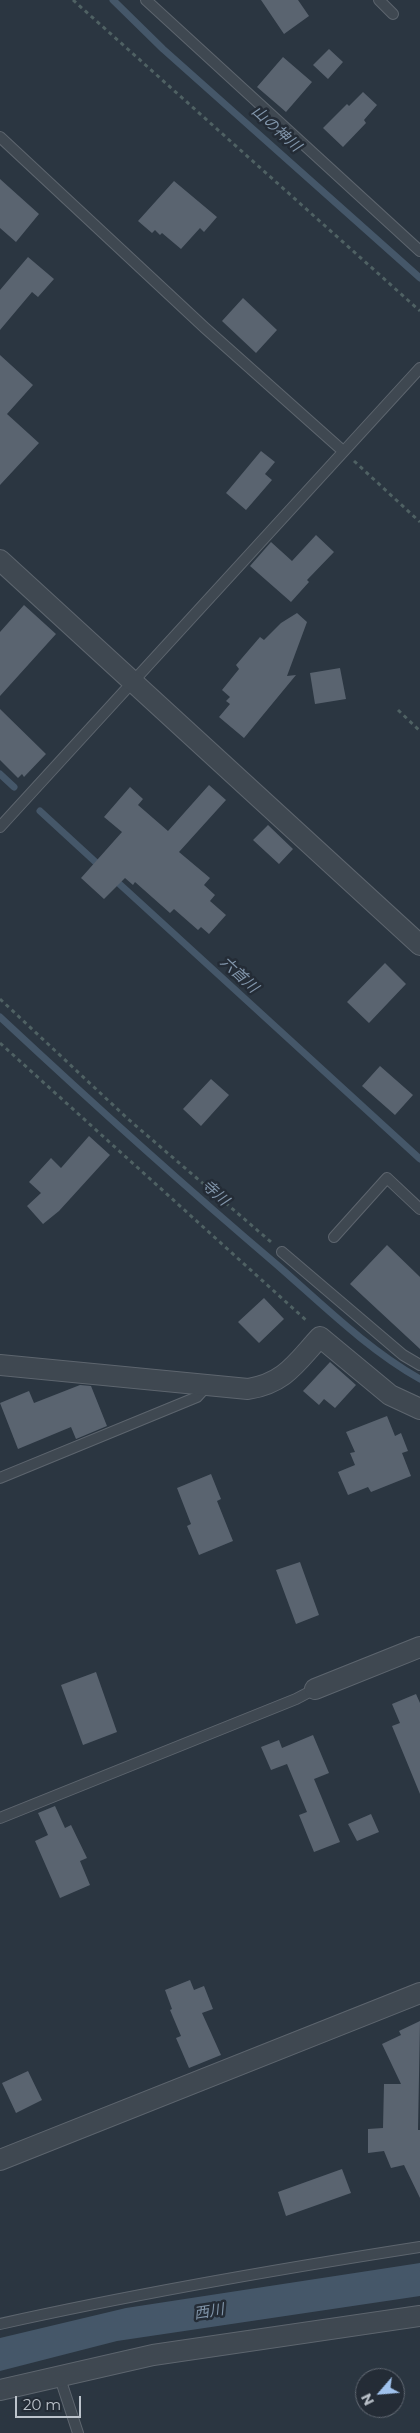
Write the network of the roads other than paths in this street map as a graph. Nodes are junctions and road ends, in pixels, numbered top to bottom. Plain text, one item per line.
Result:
1 (146, 0) edge
2 (379, 0) edge
3 (393, 14) dead end
4 (0, 137) edge
5 (420, 251) edge
6 (420, 368) edge
7 (343, 451) junction
8 (0, 560) edge
9 (133, 682) junction
10 (0, 827) edge
11 (420, 945) edge
12 (420, 1209) edge
13 (334, 1237) dead end
14 (282, 1252) road end
15 (0, 1364) edge
16 (420, 1365) edge
17 (207, 1386) junction
18 (420, 1409) edge
19 (0, 1478) edge
20 (420, 1647) edge
21 (315, 1689) joint
22 (0, 1818) edge
23 (420, 1993) edge
24 (0, 2160) edge
25 (420, 2247) edge
26 (420, 2316) edge
27 (0, 2324) edge
28 (59, 2375) junction
29 (0, 2390) edge
30 (78, 2433) edge

1 - 5 lane
2 - 3 lane
4 - 7 lane
6 - 7 lane
7 - 9 lane
8 - 9 street
9 - 10 lane
9 - 11 street
12 - 13 lane
14 - 16 lane
15 - 17 street
17 - 18 street
17 - 19 lane
20 - 21 street
21 - 22 lane
23 - 24 street
25 - 27 lane
26 - 28 street
28 - 29 street
28 - 30 lane

